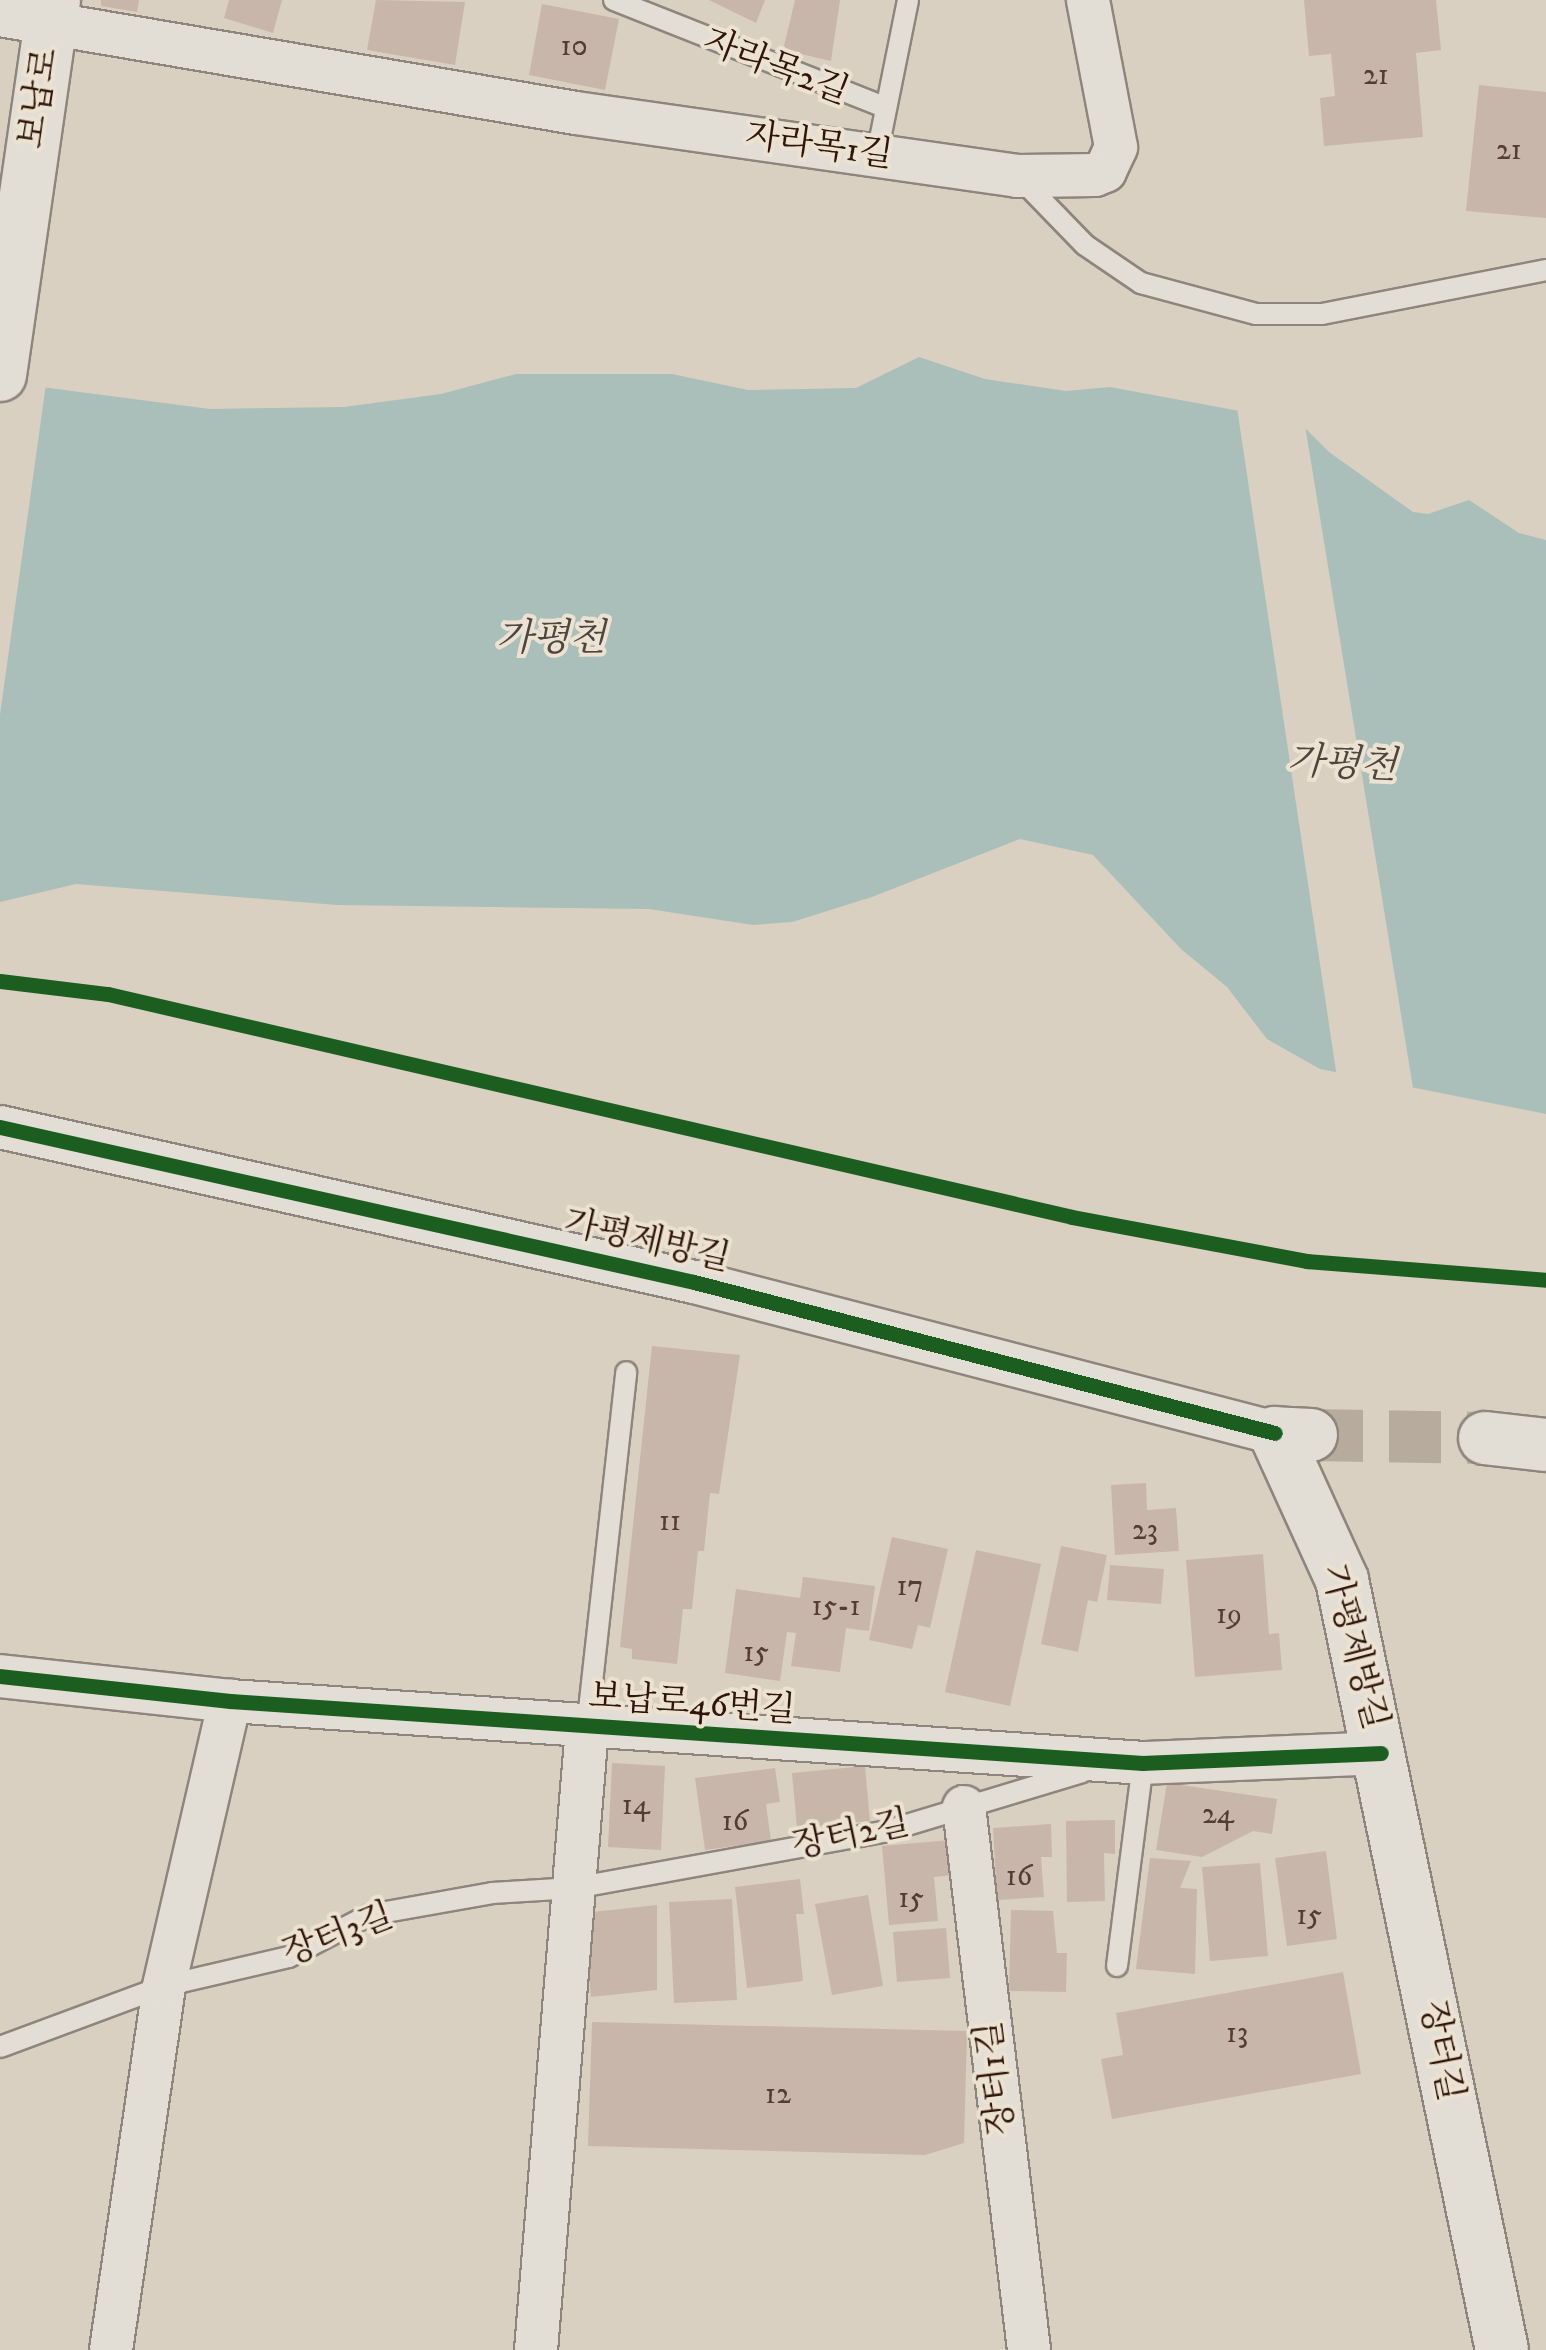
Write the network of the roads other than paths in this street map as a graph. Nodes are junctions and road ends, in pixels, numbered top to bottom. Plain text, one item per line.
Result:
1 (614, 0) edge
2 (908, 0) edge
3 (1088, 0) edge
4 (53, 10) edge
5 (0, 15) edge
6 (884, 107) junction
7 (877, 154) junction
8 (1018, 176) junction
9 (1546, 270) edge
10 (0, 375) edge
11 (0, 1127) edge
12 (626, 1372) dead end
13 (1293, 1434) joint
14 (1485, 1438) tunnel mouth
15 (1546, 1445) edge
16 (0, 1676) edge
17 (230, 1701) junction
18 (587, 1728) junction
19 (1381, 1753) junction
20 (1133, 1762) junction
21 (964, 1806) junction
22 (574, 1888) junction
23 (1117, 1966) dead end
24 (164, 1986) junction
25 (0, 2047) edge
26 (111, 2350) edge
27 (536, 2350) edge
28 (1029, 2350) edge
29 (1502, 2350) edge

1 - 6 lane, 자라목2길
2 - 6 lane, 자라목2길
3 - 8 street, 자라목1길
4 - 5 street, 자라목1길
4 - 7 street, 자라목1길
4 - 10 street, 보납로
6 - 7 lane, 자라목2길
7 - 8 street, 자라목1길
8 - 9 lane
11 - 13 street, 가평제방길
12 - 18 lane, 보납로46번길
13 - 19 street, 가평제방길
14 - 15 street
16 - 17 street, 보납로46번길
17 - 18 street, 보납로46번길
17 - 24 street
18 - 20 street, 보납로46번길
18 - 22 street
19 - 20 street, 보납로46번길
19 - 29 street, 장터길
20 - 21 lane, 장터2길
20 - 23 lane
21 - 22 lane, 장터2길
21 - 28 street, 장터1길
22 - 24 lane, 장터3길
22 - 27 street
24 - 25 lane, 장터3길
24 - 26 street

